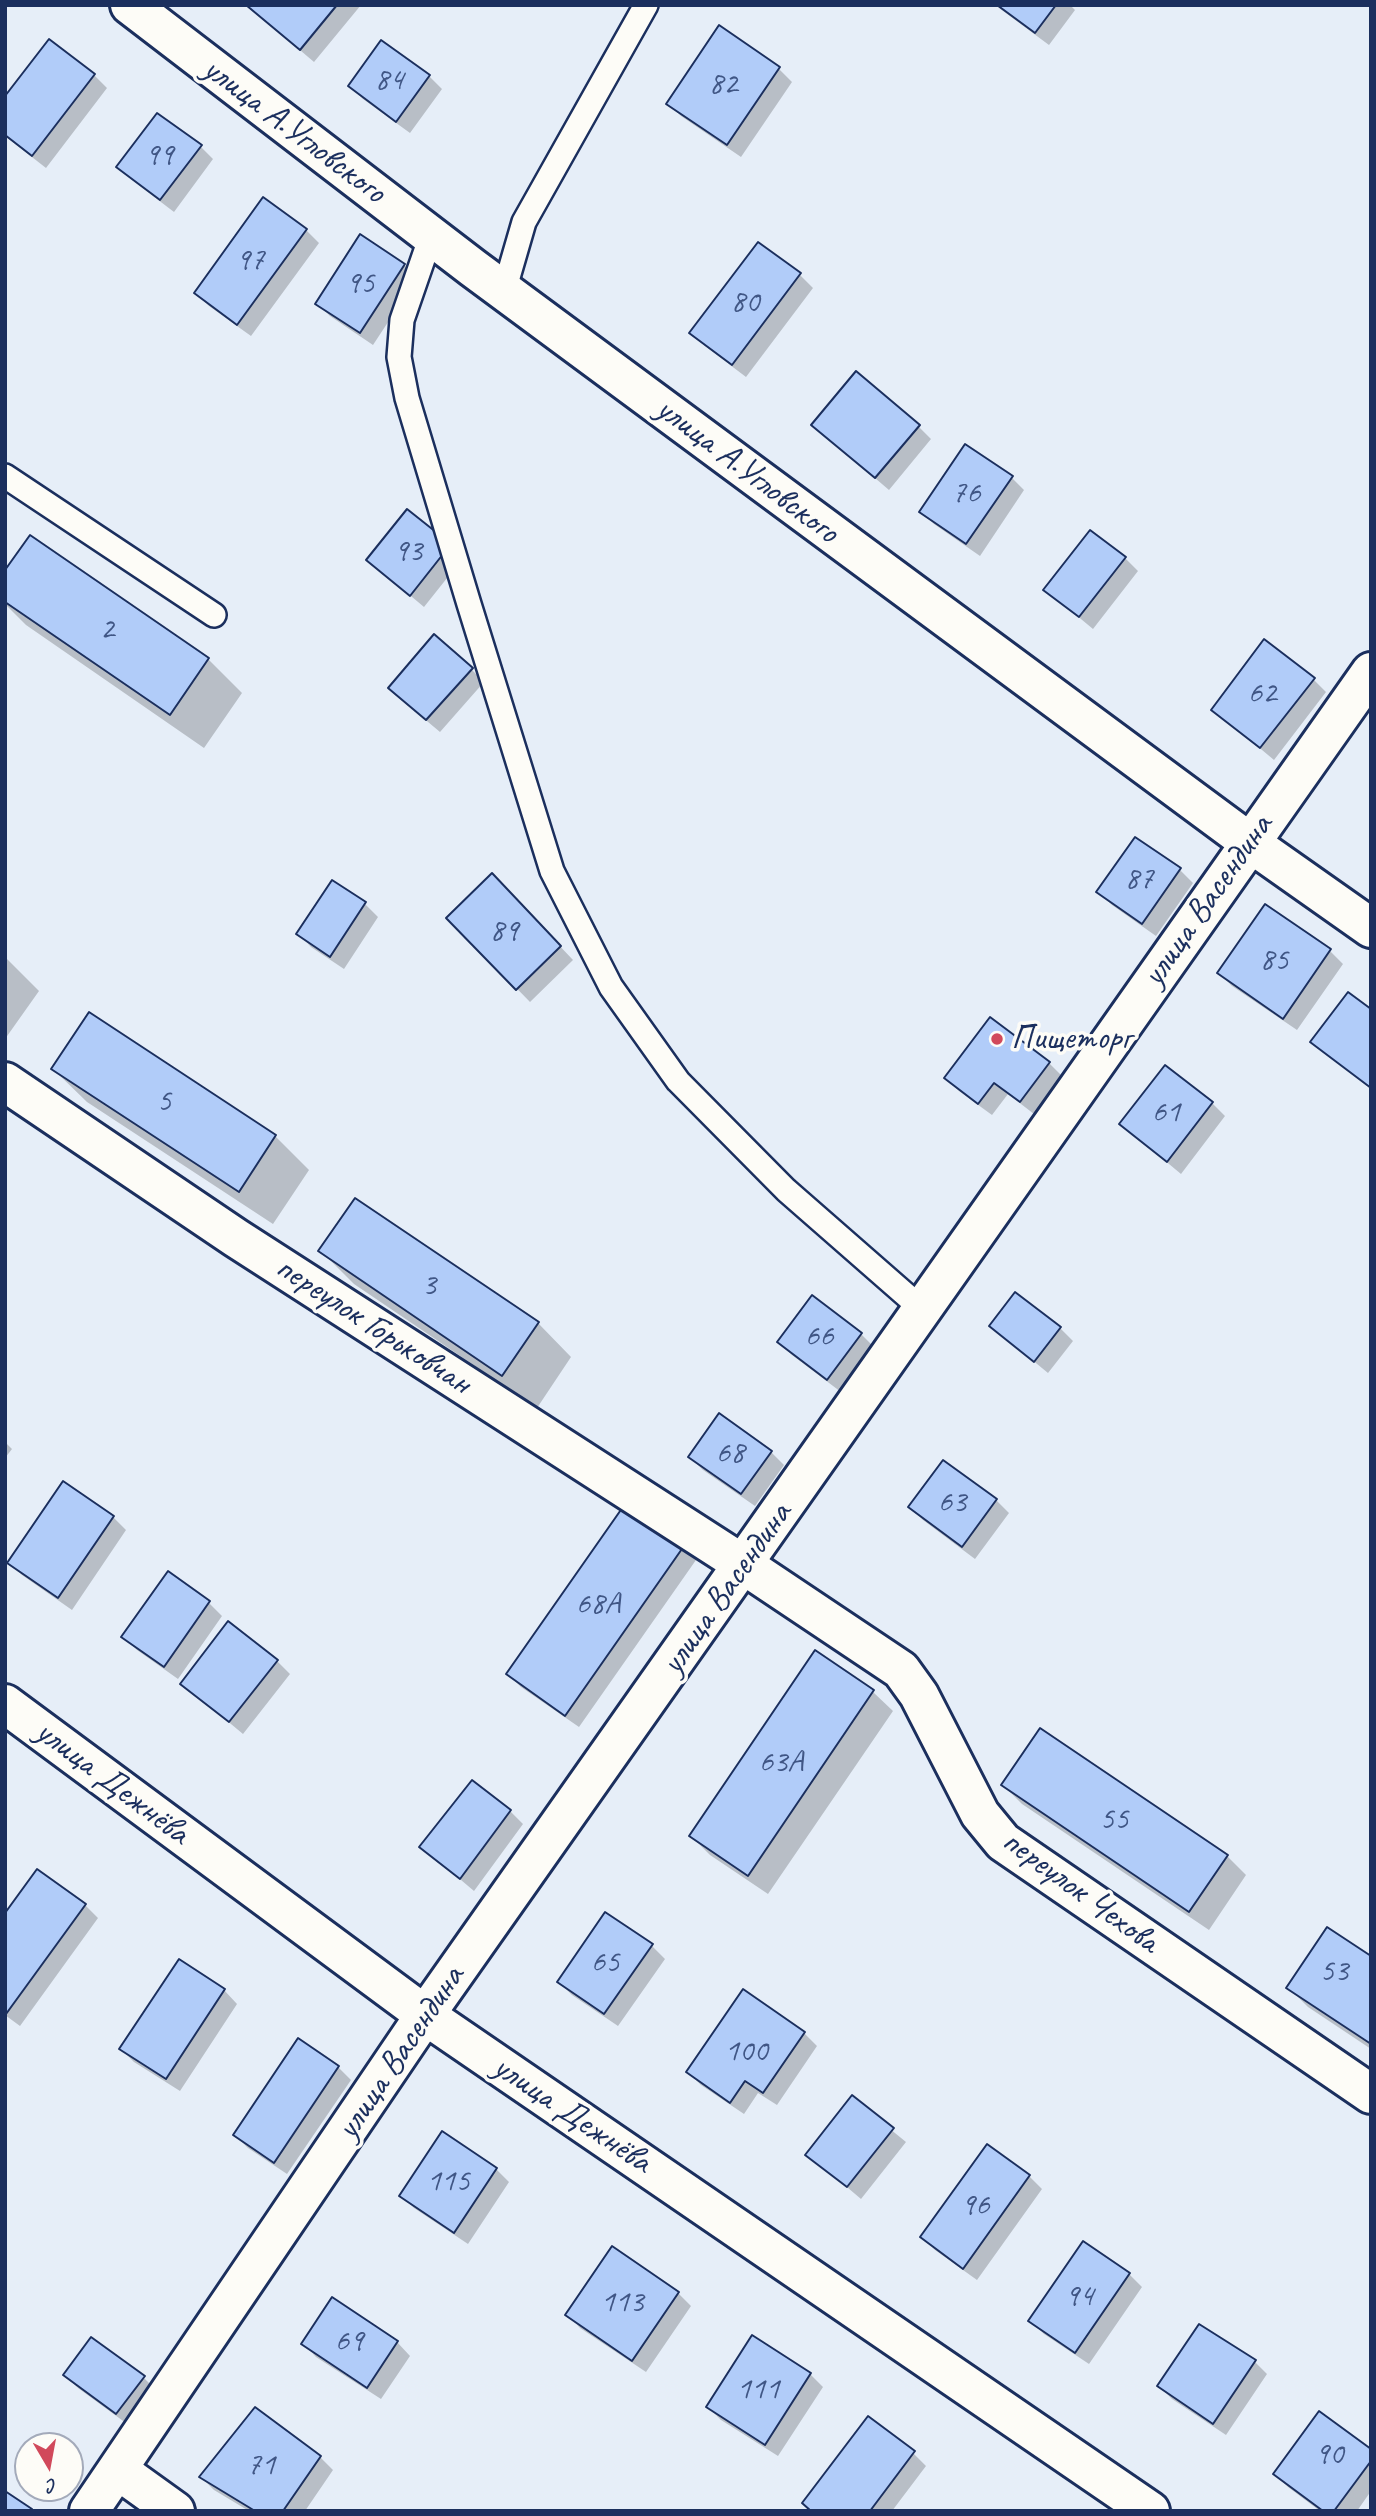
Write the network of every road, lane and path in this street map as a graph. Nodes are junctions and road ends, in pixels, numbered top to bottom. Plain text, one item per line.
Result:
1 (130, 5) edge
2 (646, 5) edge
3 (431, 236) junction
4 (504, 291) junction
5 (5, 476) edge
6 (215, 615) dead end
7 (1371, 672) edge
8 (1249, 842) junction
9 (1371, 928) edge
10 (5, 1082) edge
11 (922, 1309) junction
12 (744, 1565) junction
13 (5, 1704) edge
14 (425, 2015) junction
15 (1371, 2094) edge
16 (118, 2470) junction
17 (89, 2511) edge
18 (175, 2511) edge
19 (1150, 2511) edge

1 - 3 street, улица А.Угловского
2 - 4 lane
3 - 4 street, улица А.Угловского
3 - 11 lane
4 - 8 street, улица А.Угловского
5 - 6 lane
7 - 8 street, улица Васендина
8 - 9 street, улица А.Угловского
8 - 11 street, улица Васендина
10 - 12 street, переулок Горьковчан
11 - 12 street, улица Васендина
12 - 14 street, улица Васендина
12 - 15 street, переулок Чехова
13 - 14 street, улица Дежнёва
14 - 16 street, улица Васендина
14 - 19 street, улица Дежнёва
16 - 17 street, улица Васендина
16 - 18 street

